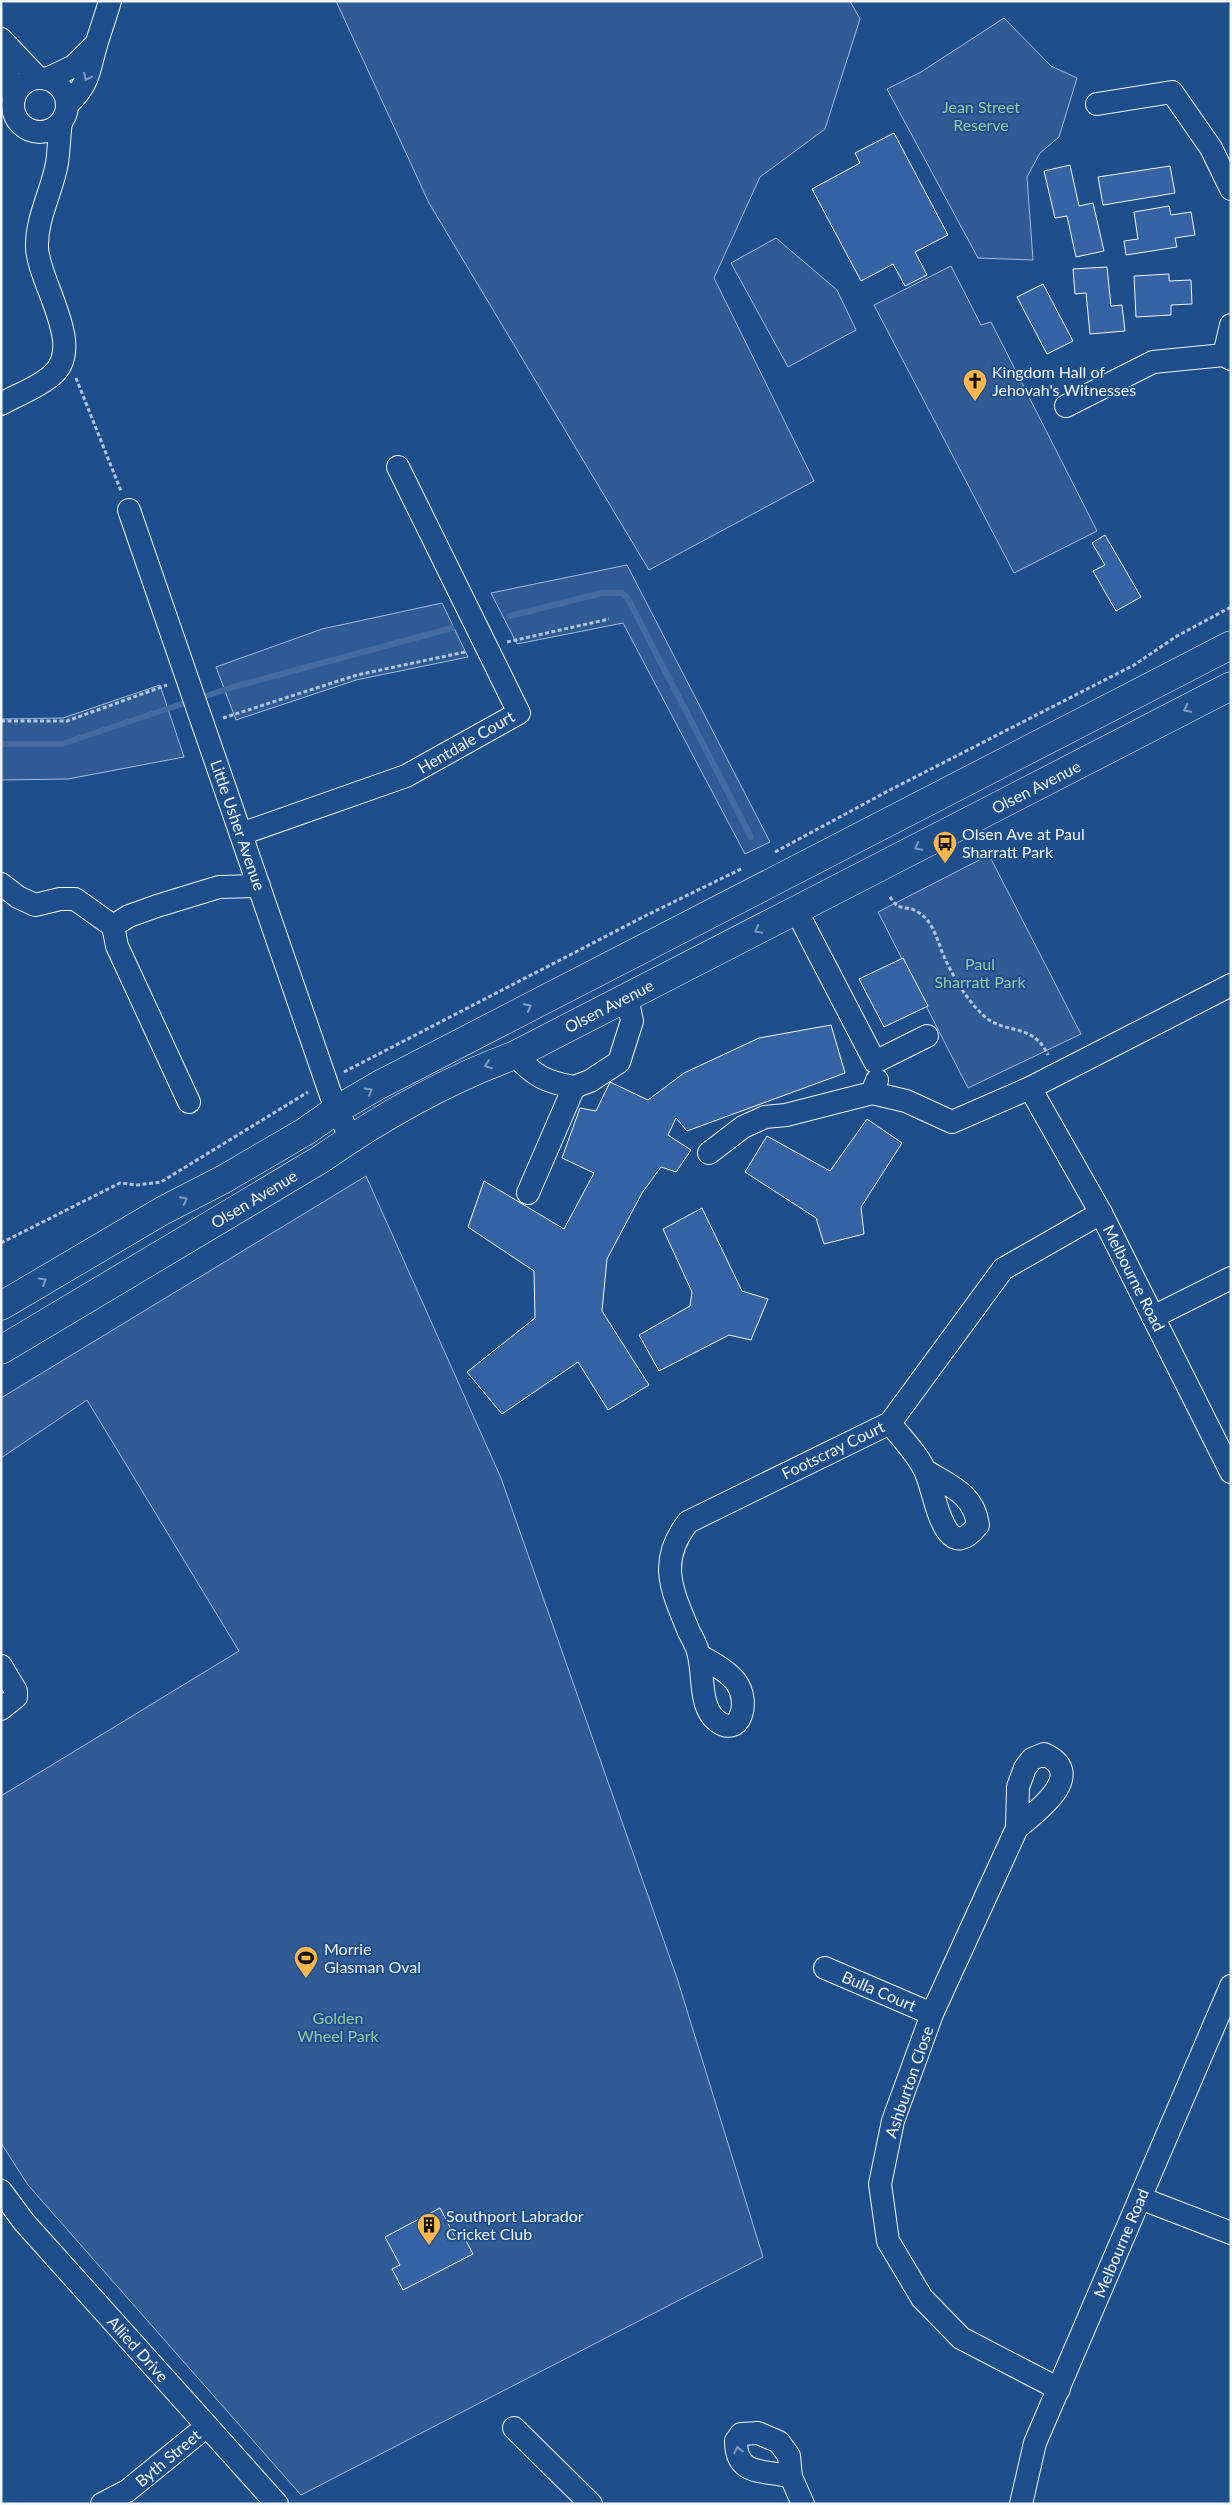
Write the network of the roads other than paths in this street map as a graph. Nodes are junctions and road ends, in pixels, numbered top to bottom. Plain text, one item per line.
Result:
1 (110, 1) edge
2 (1, 39) edge
3 (96, 44) junction
4 (1, 52) edge
5 (42, 79) junction
6 (1097, 104) dead end
7 (9, 105) edge
8 (64, 113) junction
9 (1, 128) edge
10 (27, 129) junction
11 (50, 186) junction
12 (1231, 189) edge
13 (1231, 325) edge
14 (1227, 357) edge
15 (1, 404) edge
16 (1066, 406) dead end
17 (398, 467) dead end
18 (128, 510) road end
19 (1231, 645) edge
20 (1231, 686) edge
21 (241, 834) junction
22 (1, 884) edge
23 (259, 886) junction
24 (796, 910) junction
25 (114, 926) junction
26 (1231, 986) edge
27 (626, 997) junction
28 (927, 1036) dead end
29 (515, 1055) junction
30 (875, 1062) junction
31 (574, 1087) junction
32 (1030, 1088) junction
33 (872, 1093) junction
34 (189, 1102) dead end
35 (336, 1110) junction
36 (352, 1138) junction
37 (709, 1153) dead end
38 (528, 1193) dead end
39 (1101, 1213) junction
40 (1231, 1278) edge
41 (1, 1306) edge
42 (1153, 1317) junction
43 (1, 1350) edge
44 (890, 1423) junction
45 (926, 1471) dead end
46 (1231, 1472) edge
47 (699, 1655) dead end
48 (1, 1666) edge
49 (1, 1709) edge
50 (1017, 1828) dead end
51 (825, 1968) dead end
52 (1231, 1986) edge
53 (932, 2014) junction
54 (1, 2192) edge
55 (1140, 2198) junction
56 (1231, 2233) edge
57 (1058, 2389) junction
58 (207, 2426) junction
59 (514, 2428) dead end
60 (791, 2477) dead end
61 (102, 2504) edge
62 (277, 2504) edge
63 (591, 2504) edge
64 (803, 2504) edge
65 (1021, 2504) edge

1 - 3 street
2 - 5 street
3 - 5 street
3 -> 8 street
4 - 7 street
5 - 7 street
5 - 8 street
6 - 12 street
7 - 10 street
8 - 10 street
8 - 11 street
9 - 10 street
10 - 11 street
11 - 15 street
13 - 14 street
14 - 16 street
17 - 21 street, Hentdale Court
18 - 21 street, Little Usher Avenue
35 -> 19 main road, Olsen Avenue
20 -> 24 main road, Olsen Avenue
21 - 23 street, Little Usher Avenue
22 - 25 street
23 - 25 street
23 - 35 street, Little Usher Avenue
24 -> 27 main road, Olsen Avenue
24 - 30 street
25 - 34 street
26 - 32 street
27 - 29 main road, Olsen Avenue
27 - 31 street
28 - 30 street
29 - 31 street
29 -> 36 main road, Olsen Avenue
30 - 33 street
31 - 38 street
32 - 33 street
32 - 39 street, Melbourne Road
33 - 37 street
35 - 36 street, Little Usher Avenue
41 -> 35 main road, Olsen Avenue
36 - 43 main road, Olsen Avenue
39 - 42 street, Melbourne Road
39 - 44 street, Footscray Court
40 - 42 street
42 - 46 street, Melbourne Road
44 - 45 street
44 - 47 street, Footscray Court
48 - 49 street
50 - 53 street, Ashburton Close
51 - 53 street, Bulla Court
52 - 55 street, Melbourne Road
53 - 57 street, Ashburton Close
54 - 58 street, Allied Drive
55 - 56 street
55 - 57 street, Melbourne Road
57 - 65 street, Melbourne Road
58 - 61 street, Byth Street
58 - 62 street, Allied Drive
59 - 63 street
60 - 64 street

